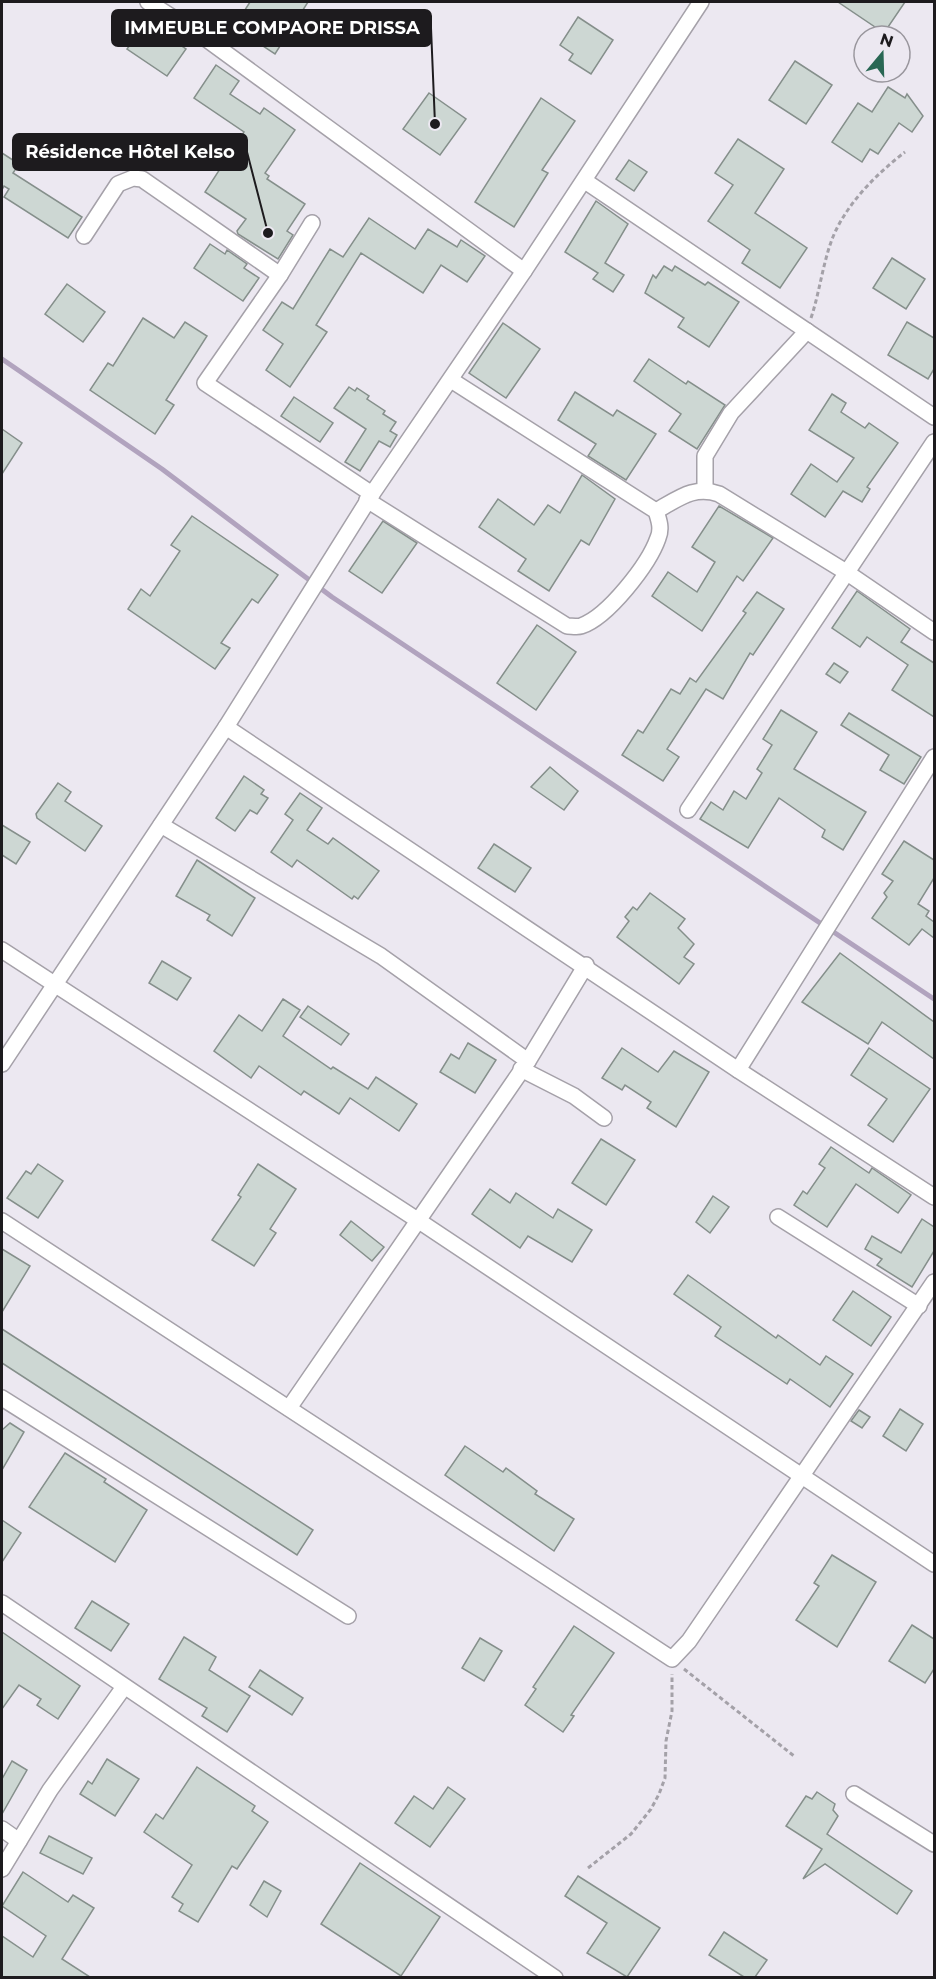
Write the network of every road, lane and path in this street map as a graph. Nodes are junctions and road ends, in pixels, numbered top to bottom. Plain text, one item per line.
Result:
1 (148, 2) edge
2 (701, 2) edge
3 (905, 152) dead end
4 (585, 181) junction
5 (312, 223) dead end
6 (84, 236) dead end
7 (524, 271) junction
8 (280, 275) junction
9 (807, 331) junction
10 (451, 380) junction
11 (934, 417) edge
12 (934, 442) edge
13 (705, 489) junction
14 (369, 497) junction
15 (656, 511) junction
16 (846, 572) junction
17 (934, 632) edge
18 (226, 727) junction
19 (934, 757) edge
20 (688, 810) dead end
21 (161, 825) junction
22 (2, 950) edge
23 (586, 965) junction
24 (55, 985) junction
25 (2, 1064) edge
26 (525, 1065) junction
27 (738, 1070) junction
28 (604, 1118) dead end
29 (934, 1197) edge
30 (778, 1217) dead end
31 (2, 1221) edge
32 (419, 1221) junction
33 (934, 1282) edge
34 (919, 1306) junction
35 (2, 1398) edge
36 (289, 1408) junction
37 (801, 1475) junction
38 (934, 1564) edge
39 (2, 1603) edge
40 (348, 1616) dead end
41 (672, 1659) junction
42 (124, 1687) junction
43 (794, 1756) dead end
44 (854, 1794) dead end
45 (2, 1829) edge
46 (19, 1840) junction
47 (934, 1844) edge
48 (588, 1868) dead end
49 (2, 1869) edge
50 (555, 1977) edge

1 - 7 street
2 - 4 street
3 - 9 path
4 - 7 street
4 - 9 street
5 - 8 street
6 - 8 street
7 - 10 street
8 - 14 street
9 - 11 street
9 - 13 street
10 - 14 street
10 - 15 street
12 - 16 street
13 - 15 street
13 - 16 street
14 - 15 street
14 - 18 street
16 - 17 street
16 - 20 street
18 - 21 street
18 - 23 street
19 - 27 street
21 - 24 street
21 - 26 street
22 - 24 street
23 - 26 street
23 - 27 street
24 - 25 street
24 - 32 street
26 - 28 street
26 - 32 street
27 - 29 street
30 - 34 street
31 - 36 street
32 - 36 street
32 - 37 street
33 - 34 street
34 - 37 street
35 - 40 street
36 - 41 street
37 - 38 street
37 - 41 street
39 - 42 street
41 - 43 path
41 - 48 path
42 - 46 street
42 - 50 street
44 - 47 street
45 - 46 street
46 - 49 street

